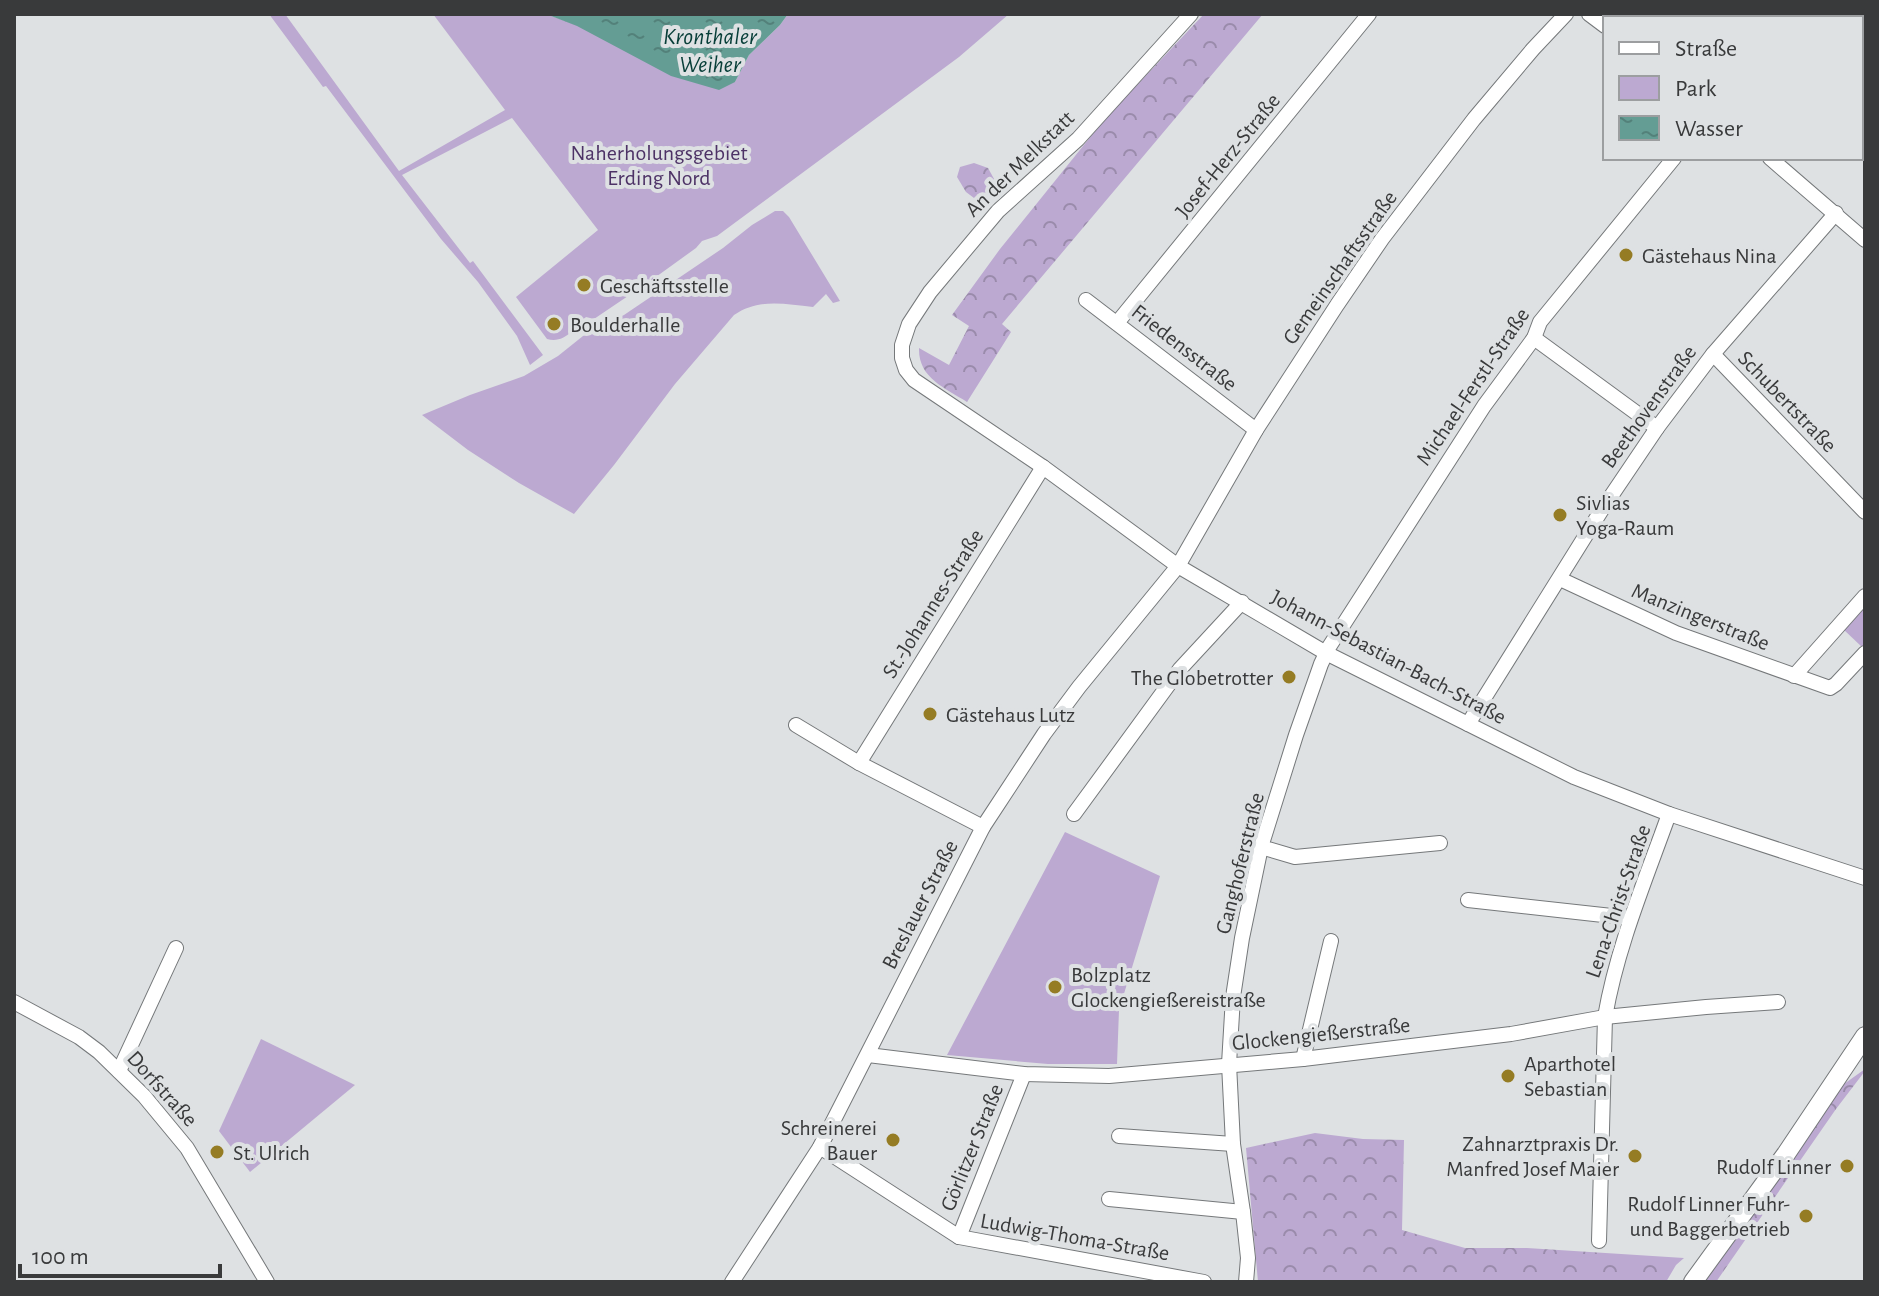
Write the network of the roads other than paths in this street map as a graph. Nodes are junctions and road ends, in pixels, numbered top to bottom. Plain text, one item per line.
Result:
1 (1191, 14) edge
2 (1369, 14) edge
3 (1566, 14) edge
4 (1672, 160) edge
5 (1772, 160) edge
6 (1836, 213) junction
7 (1865, 240) edge
8 (1086, 300) dead end
9 (1117, 323) junction
10 (1534, 338) junction
11 (1713, 354) junction
12 (902, 358) joint
13 (1657, 428) junction
14 (1256, 430) junction
15 (1043, 467) junction
16 (1865, 512) edge
17 (1178, 566) junction
18 (1560, 579) junction
19 (1865, 596) edge
20 (1242, 602) junction
21 (1326, 653) junction
22 (1865, 653) edge
23 (1794, 676) junction
24 (1468, 724) junction
25 (796, 725) dead end
26 (859, 763) junction
27 (1074, 814) dead end
28 (1669, 814) junction
29 (983, 827) junction
30 (1440, 843) dead end
31 (1261, 847) junction
32 (1865, 878) edge
33 (1468, 900) dead end
34 (1630, 918) junction
35 (1331, 941) dead end
36 (176, 948) dead end
37 (14, 1002) edge
38 (1778, 1002) dead end
39 (1605, 1017) junction
40 (1865, 1036) edge
41 (868, 1055) junction
42 (1303, 1059) junction
43 (1229, 1064) junction
44 (119, 1071) junction
45 (1024, 1074) junction
46 (1119, 1136) dead end
47 (1233, 1144) junction
48 (820, 1147) junction
49 (1109, 1199) dead end
50 (1243, 1212) junction
51 (959, 1237) junction
52 (1599, 1241) dead end
53 (267, 1282) edge
54 (732, 1282) edge
55 (1204, 1282) edge
56 (1246, 1282) edge
57 (1693, 1282) edge

1 - 12 street, An der Melkstatt
2 - 9 street, Josef-Herz-Straße
3 - 14 street, Gemeinschaftsstraße
4 - 10 street, Michael-Ferstl-Straße
5 - 6 street
6 - 7 street
6 - 11 street, Beethovenstraße
8 - 9 street, Friedensstraße
9 - 14 street, Friedensstraße
10 - 13 street
10 - 21 street, Michael-Ferstl-Straße
11 - 13 street, Beethovenstraße
11 - 16 street, Schubertstraße
12 - 15 street, Johann-Sebastian-Bach-Straße
13 - 18 street, Beethovenstraße
14 - 17 street, Gemeinschaftsstraße
15 - 17 street, Johann-Sebastian-Bach-Straße
15 - 26 street, St.-Johannes-Straße
17 - 20 street, Johann-Sebastian-Bach-Straße
17 - 29 street, Breslauer Straße
18 - 23 street, Manzingerstraße
18 - 24 street, Beethovenstraße
19 - 23 street
20 - 21 street, Johann-Sebastian-Bach-Straße
20 - 27 street
21 - 24 street, Johann-Sebastian-Bach-Straße
21 - 31 street, Ganghoferstraße
22 - 23 street, Manzingerstraße
24 - 28 street, Johann-Sebastian-Bach-Straße
25 - 26 street
26 - 29 street
28 - 32 street, Johann-Sebastian-Bach-Straße
28 - 34 street, Lena-Christ-Straße
29 - 41 street, Breslauer Straße
30 - 31 street
31 - 43 street, Ganghoferstraße
33 - 34 street
34 - 39 street, Lena-Christ-Straße
35 - 42 street
36 - 44 street
37 - 44 street, Dorfstraße
38 - 39 street, Glockengießerstraße
39 - 42 street, Glockengießerstraße
39 - 52 street, Lena-Christ-Straße
40 - 57 main road
41 - 45 street, Glockengießerstraße
41 - 48 street, Breslauer Straße
42 - 43 street, Glockengießerstraße
43 - 45 street, Glockengießerstraße
43 - 47 street, Ganghoferstraße
44 - 53 street, Dorfstraße
45 - 51 street, Görlitzer Straße
46 - 47 street
47 - 50 street, Ganghoferstraße
48 - 51 street, Ludwig-Thoma-Straße
48 - 54 street, Breslauer Straße
49 - 50 street
50 - 56 street, Ganghoferstraße
51 - 55 street, Ludwig-Thoma-Straße

